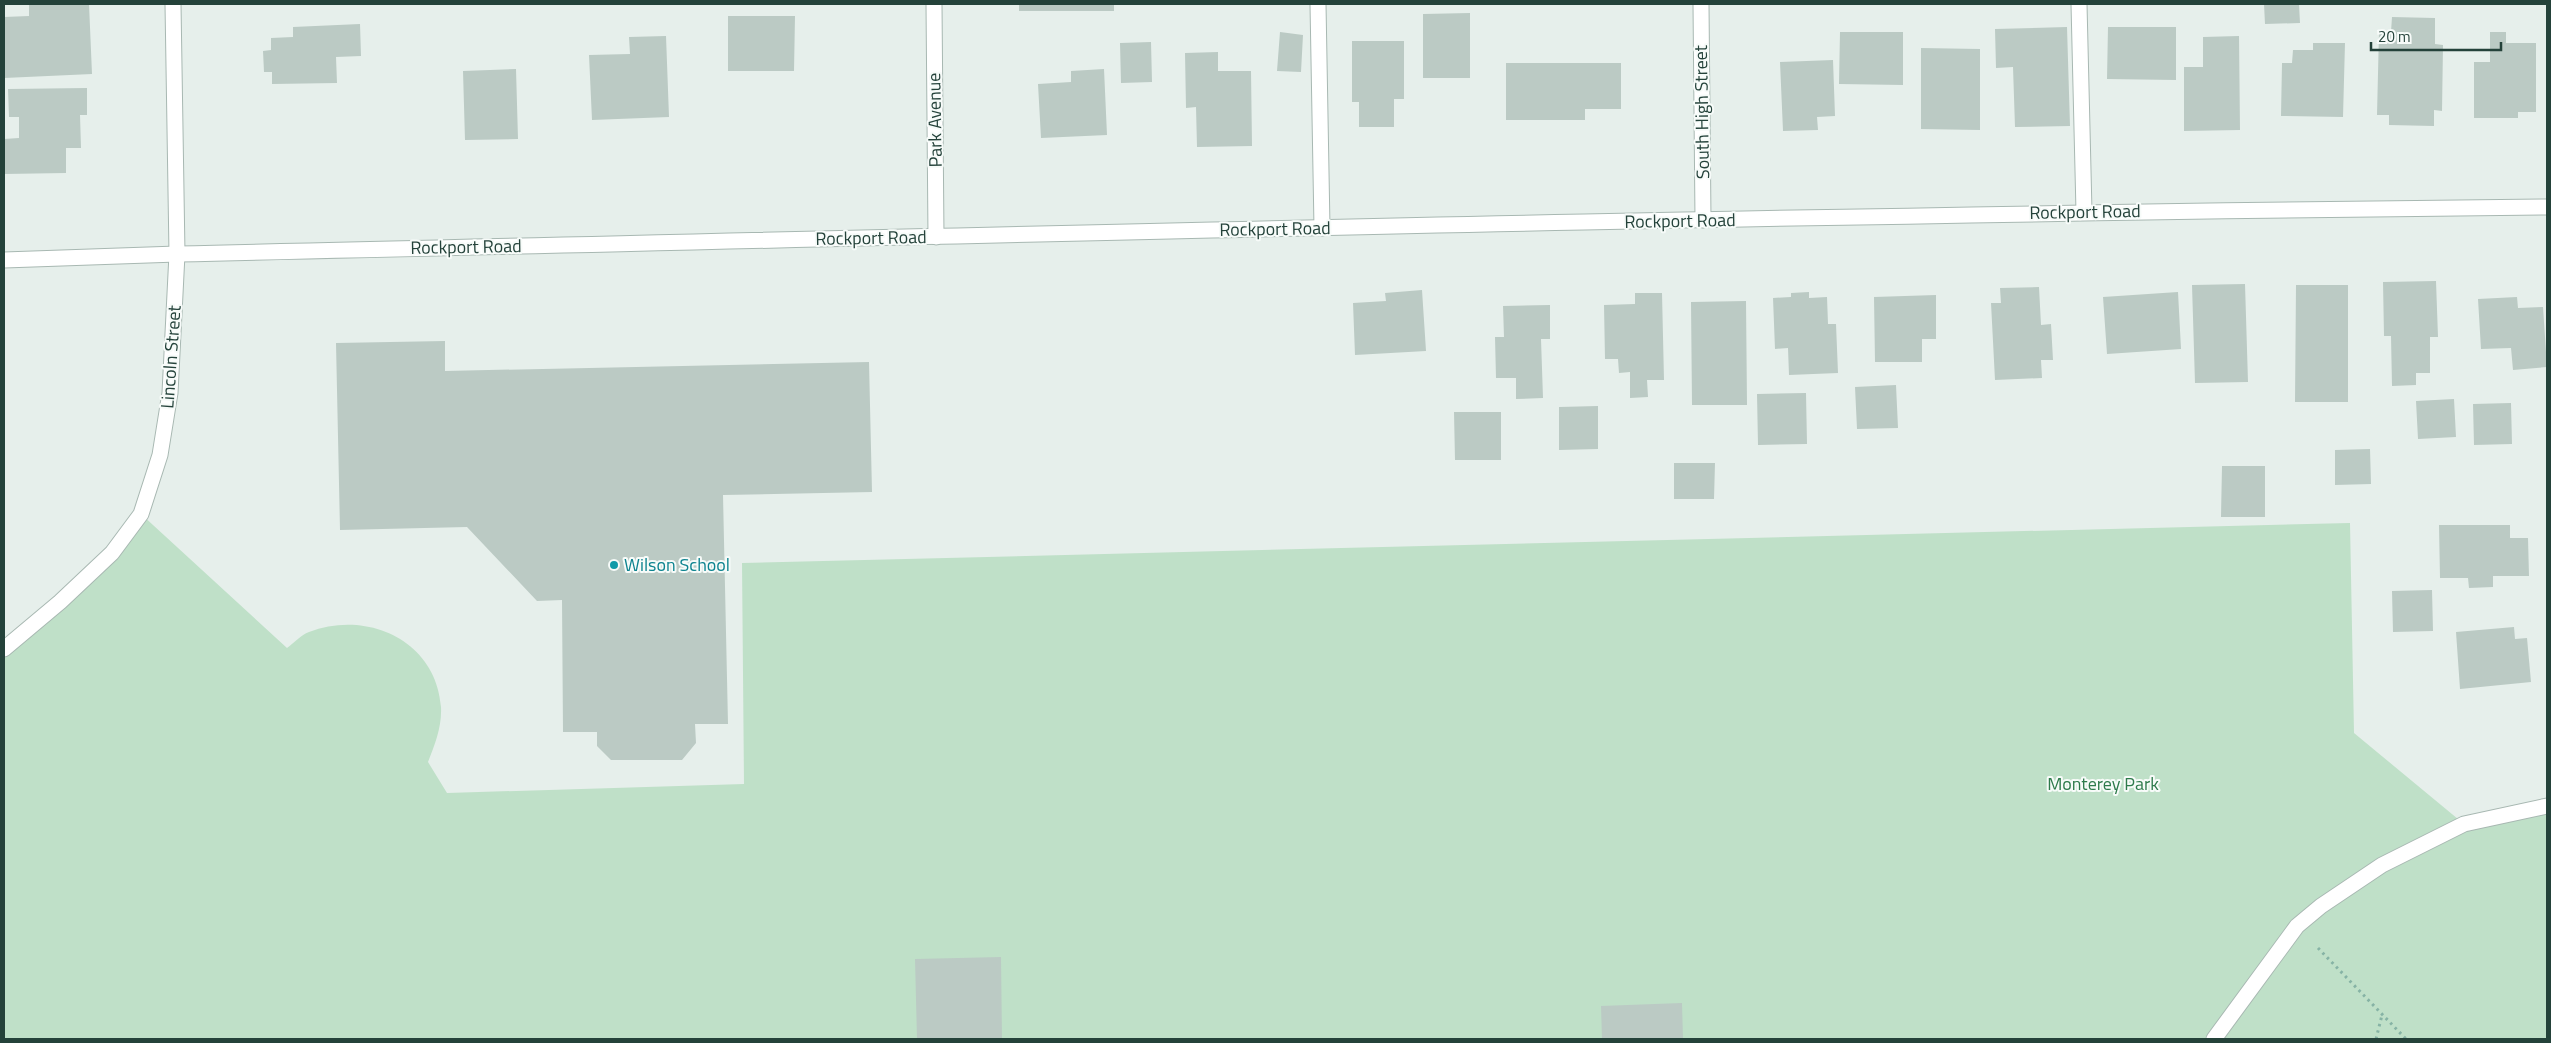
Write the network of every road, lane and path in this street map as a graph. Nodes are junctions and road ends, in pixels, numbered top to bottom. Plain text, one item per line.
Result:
1 (173, 4) edge
2 (934, 4) edge
3 (1318, 4) edge
4 (1701, 4) edge
5 (2079, 4) edge
6 (2547, 207) edge
7 (2084, 212) junction
8 (1703, 220) junction
9 (1322, 228) junction
10 (936, 237) junction
11 (177, 254) junction
12 (4, 260) edge
13 (4, 649) edge
14 (2547, 806) edge
15 (2297, 926) junction
16 (2382, 1015) junction
17 (2214, 1039) edge
18 (2376, 1039) edge
19 (2406, 1039) edge

1 - 11 street, Lincoln Street
2 - 10 street, Park Avenue
3 - 9 street
4 - 8 street, South High Street
5 - 7 street
6 - 7 street, Rockport Road
7 - 8 street, Rockport Road
8 - 9 street, Rockport Road
9 - 10 street, Rockport Road
10 - 11 street, Rockport Road
11 - 12 street, Rockport Road
11 - 13 street, Lincoln Street
14 - 15 street
15 - 16 path
15 - 17 street
16 - 18 path
16 - 19 path

